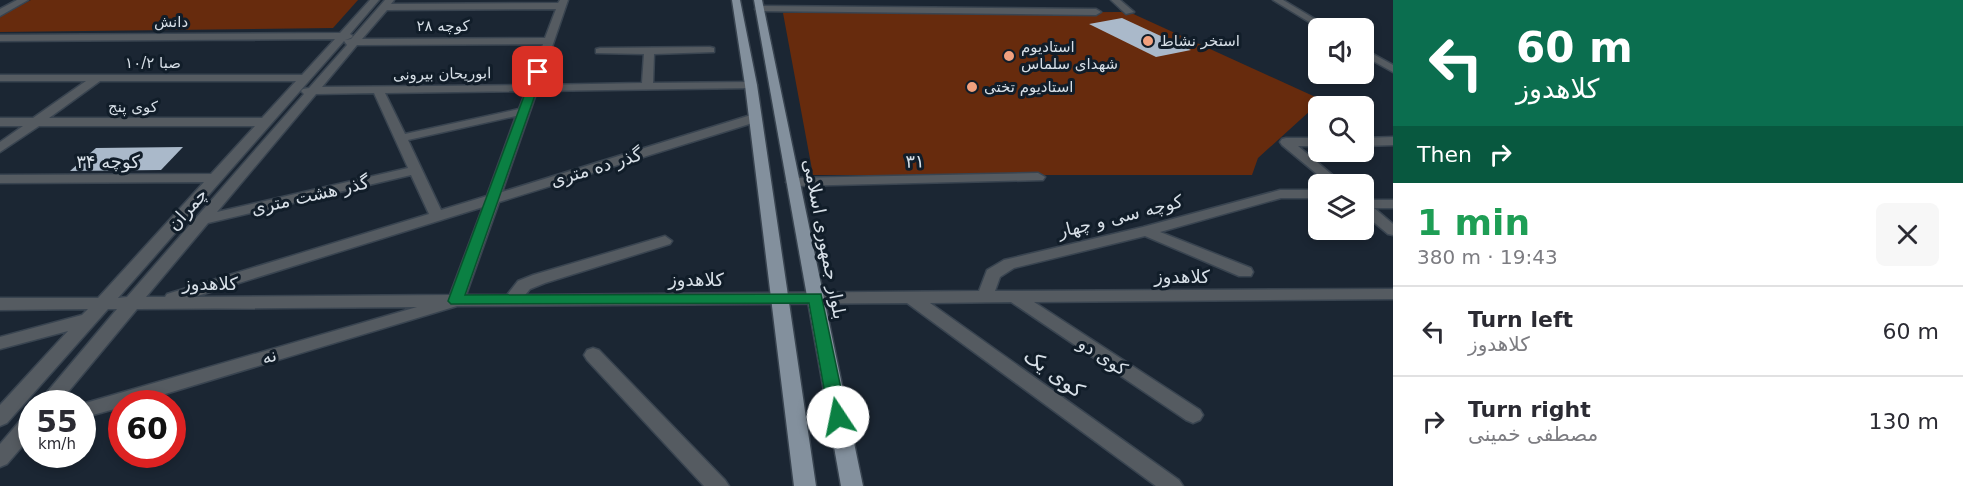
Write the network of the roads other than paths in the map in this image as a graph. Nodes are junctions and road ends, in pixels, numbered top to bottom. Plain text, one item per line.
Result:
1 (736, 0) edge
2 (937, 0) edge
3 (1115, 0) edge
4 (1277, 0) edge
5 (22, 2) edge
6 (383, 2) edge
7 (0, 3) edge
8 (563, 3) edge
9 (759, 4) edge
10 (945, 10) junction
11 (1096, 12) dead end
12 (1129, 12) dead end
13 (0, 13) edge
14 (1308, 18) edge
15 (0, 38) edge
16 (348, 39) junction
17 (549, 41) junction
18 (649, 50) junction
19 (710, 50) dead end
20 (600, 51) dead end
21 (1374, 58) edge
22 (1393, 69) edge
23 (0, 78) edge
24 (96, 78) junction
25 (305, 78) junction
26 (751, 85) junction
27 (647, 87) junction
28 (532, 88) junction
29 (313, 90) junction
30 (378, 90) junction
31 (294, 91) junction
32 (524, 111) junction
33 (755, 118) junction
34 (266, 122) junction
35 (0, 123) edge
36 (35, 123) junction
37 (401, 138) junction
38 (1308, 142) edge
39 (1374, 142) edge
40 (1391, 143) edge
41 (0, 148) edge
42 (1308, 160) edge
43 (1310, 162) edge
44 (416, 170) junction
45 (1325, 174) edge
46 (1038, 177) dead end
47 (215, 178) junction
48 (0, 179) edge
49 (793, 182) junction
50 (1308, 194) edge
51 (492, 200) junction
52 (1393, 204) edge
53 (1374, 205) edge
54 (1374, 214) edge
55 (437, 216) junction
56 (203, 220) junction
57 (1146, 231) junction
58 (1393, 231) edge
59 (665, 241) dead end
60 (1245, 272) dead end
61 (1393, 294) edge
62 (985, 296) junction
63 (1013, 296) junction
64 (910, 297) junction
65 (780, 298) junction
66 (815, 298) junction
67 (512, 300) junction
68 (456, 301) junction
69 (103, 303) junction
70 (132, 303) junction
71 (158, 303) junction
72 (0, 304) edge
73 (89, 320) junction
74 (0, 343) edge
75 (593, 355) dead end
76 (58, 390) edge
77 (96, 407) edge
78 (1193, 415) dead end
79 (0, 418) edge
80 (18, 438) edge
81 (0, 458) edge
82 (718, 486) edge
83 (805, 486) edge
84 (852, 486) edge
85 (1172, 486) edge

1 - 26 main road
2 - 10 street
3 - 12 street
4 - 14 street
5 - 7 street
5 - 13 street
6 - 8 street
6 - 16 street, چمران
8 - 17 street
9 - 10 street
9 - 49 main road, بلوار جمهوری اسلامی
10 - 11 street
15 - 16 street, دانش
16 - 17 street, کوچه ۲۸
16 - 25 street, چمران
16 - 29 street, چمران
17 - 28 street
18 - 19 street
18 - 20 street
18 - 27 street
21 - 22 street
23 - 24 street, صبا ۱۰/۲
24 - 25 street, صبا ۱۰/۲
24 - 36 street
25 - 31 street, چمران
26 - 27 street, ابوریحان بیرونی
26 - 33 main road
27 - 28 street, ابوریحان بیرونی
28 - 30 street, ابوریحان بیرونی
28 - 32 street
29 - 30 street, ابوریحان بیرونی
29 - 31 street, ابوریحان بیرونی
29 - 56 street, چمران
30 - 37 street
31 - 34 street, چمران
32 - 37 street
32 - 51 street
33 - 51 street, گذر ده متری
33 - 65 main road
34 - 36 street, کوی پنج
34 - 47 street, چمران
35 - 36 street, کوی پنج
36 - 41 street
37 - 44 street
38 - 42 street
39 - 40 street
43 - 45 street
44 - 55 street
44 - 56 street, گذر هشت متری
46 - 49 street, ۳۱
47 - 48 street, کوچه ۳۴
47 - 69 street, چمران
49 - 66 main road, بلوار جمهوری اسلامی
50 - 57 street, کوچه سی و چهار
51 - 55 street, گذر ده متری
51 - 68 street
52 - 53 street
54 - 58 street
55 - 71 street, گذر ده متری
56 - 70 street, چمران
57 - 60 street
57 - 62 street, کوچه سی و چهار
59 - 67 street
61 - 63 street, کلاهدوز
62 - 63 street, کلاهدوز
62 - 64 street, کلاهدوز
63 - 78 street, کوی دو
64 - 66 street, کلاهدوز
64 - 85 street, کوی یک
65 - 66 street, کلاهدوز
65 - 67 street, کلاهدوز
65 - 83 main road
66 - 84 main road, بلوار جمهوری اسلامی
67 - 68 street, کلاهدوز
68 - 71 street, کلاهدوز
68 - 77 street, نه
69 - 70 street, کلاهدوز
69 - 72 street, کلاهدوز
69 - 73 street, چمران
70 - 71 street, کلاهدوز
70 - 76 street, چمران
73 - 74 street
73 - 79 street, چمران
75 - 82 street
80 - 81 street

